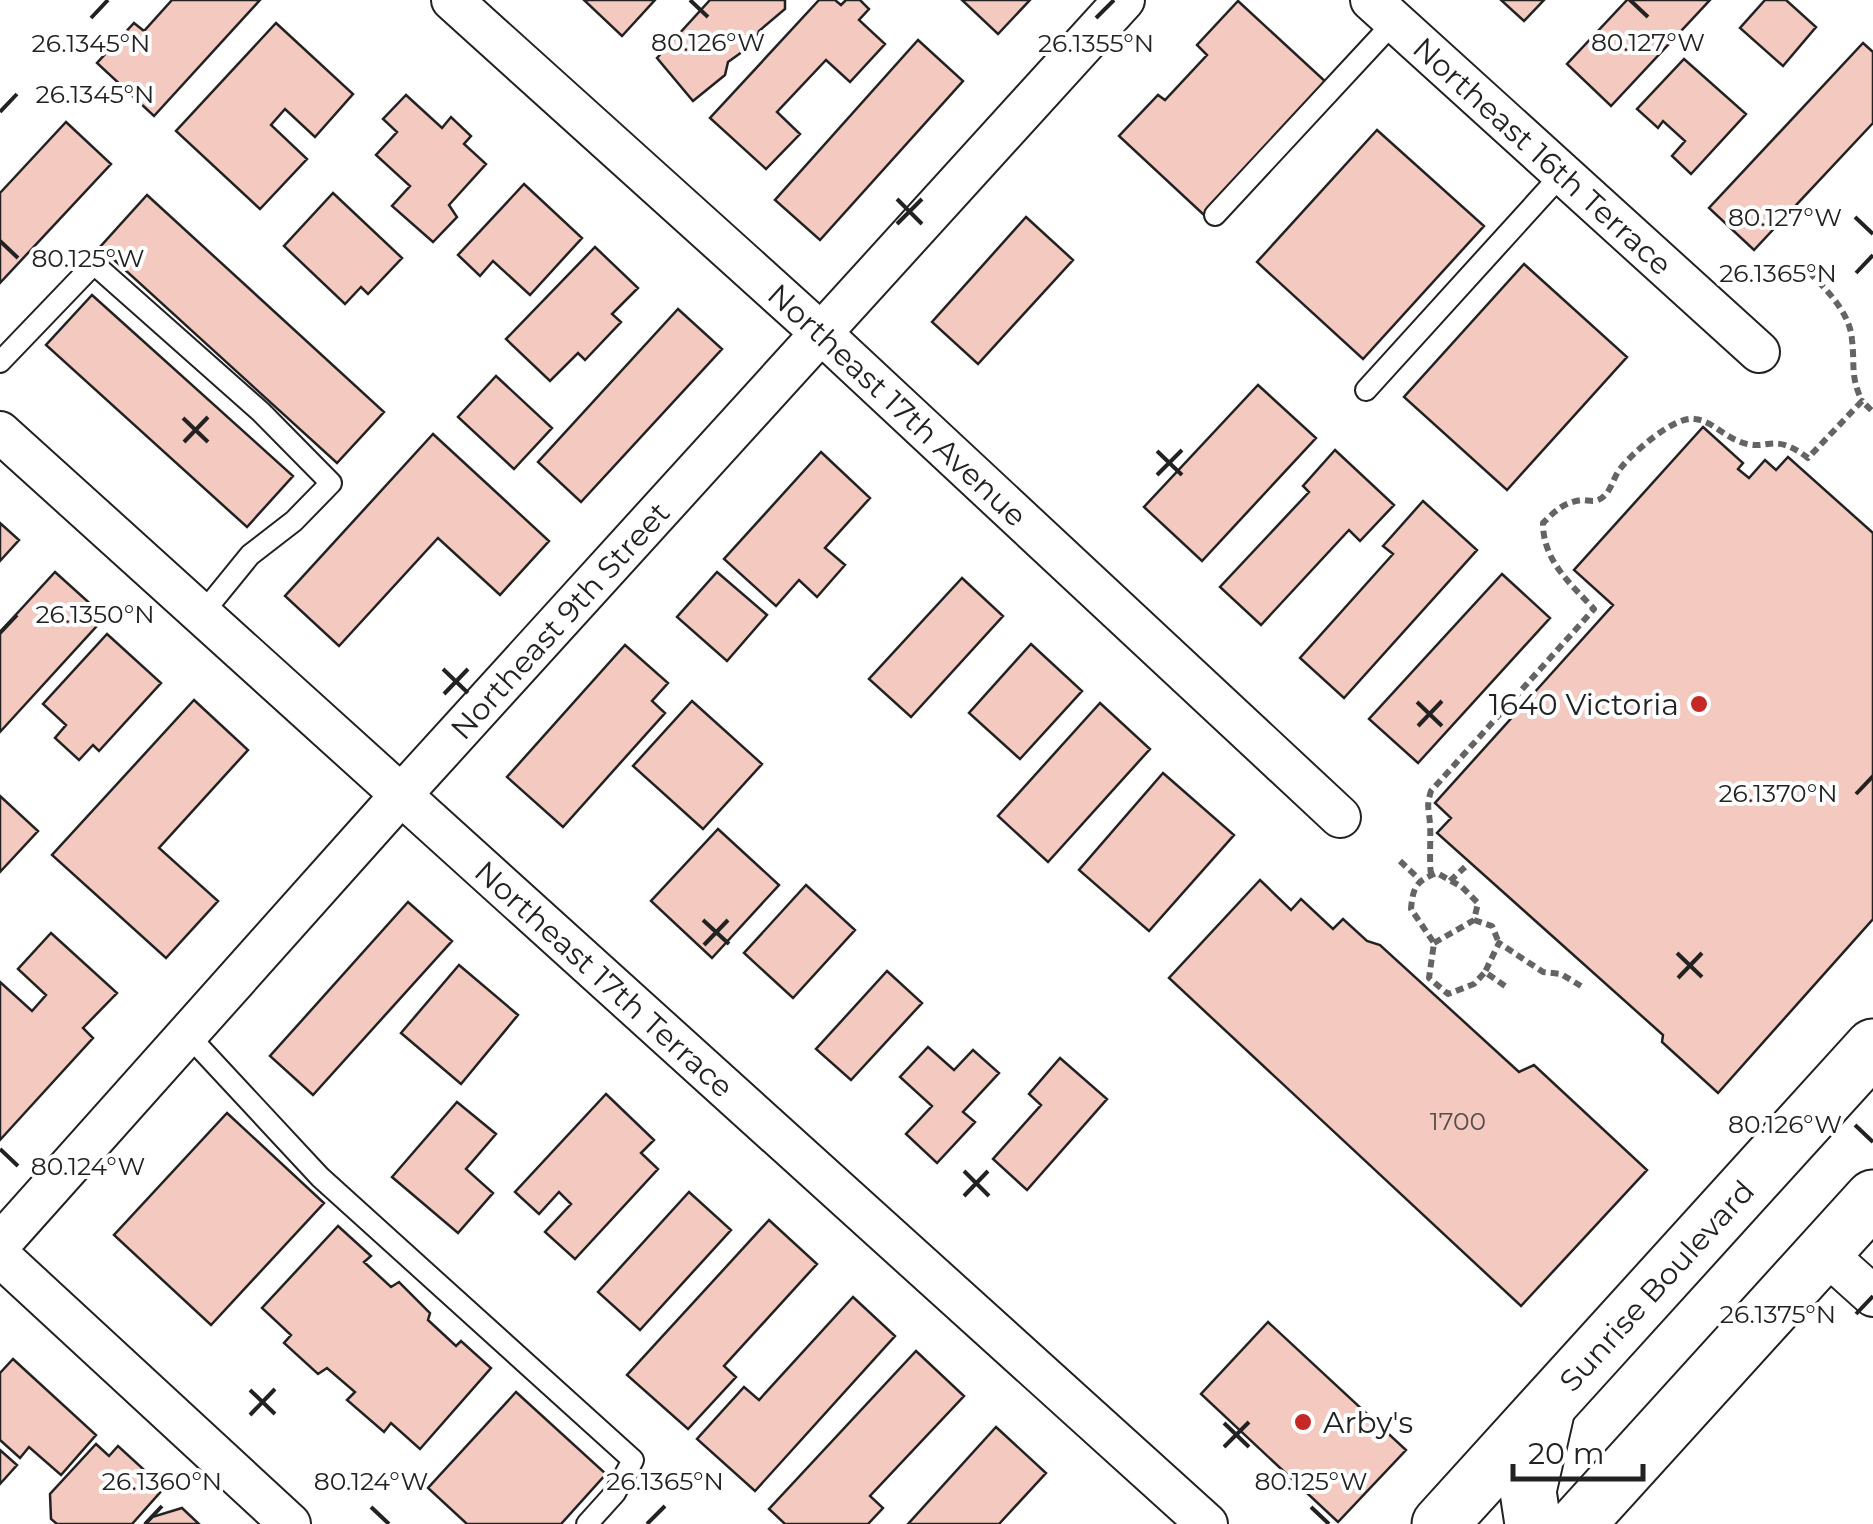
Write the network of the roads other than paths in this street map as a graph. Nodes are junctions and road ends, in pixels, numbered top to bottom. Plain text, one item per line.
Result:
1 (452, 0) edge
2 (1124, 0) edge
3 (1383, 11) edge
4 (1563, 173) junction
5 (1215, 215) dead end
6 (821, 333) junction
7 (1759, 352) dead end
8 (0, 362) edge
9 (1366, 390) dead end
10 (0, 432) edge
11 (202, 614) junction
12 (401, 795) junction
13 (1340, 816) dead end
14 (187, 1034) junction
15 (1873, 1047) edge
16 (1873, 1198) edge
17 (0, 1244) edge
18 (1824, 1252) junction
19 (0, 1256) edge
20 (1873, 1296) edge
21 (1547, 1406) junction
22 (290, 1524) edge
23 (587, 1524) edge
24 (1207, 1524) edge
25 (1440, 1524) edge
26 (1533, 1524) edge
27 (1577, 1524) edge

1 - 6 street, Northeast 17th Avenue
2 - 6 street, Northeast 9th Street
3 - 4 street, Northeast 16th Terrace
3 - 5 lane
4 - 7 street, Northeast 16th Terrace
4 - 9 lane
6 - 12 street, Northeast 9th Street
6 - 13 street, Northeast 17th Avenue
8 - 11 lane
10 - 11 street, Northeast 17th Terrace
11 - 12 street, Northeast 17th Terrace
12 - 14 street, Northeast 9th Street
12 - 24 street, Northeast 17th Terrace
14 - 17 street, Northeast 9th Street
14 - 23 lane
15 - 21 main road, Sunrise Boulevard
16 - 18 main road
18 - 20 street
18 - 27 main road
19 - 22 street
21 - 25 main road, Sunrise Boulevard
21 - 26 main road

